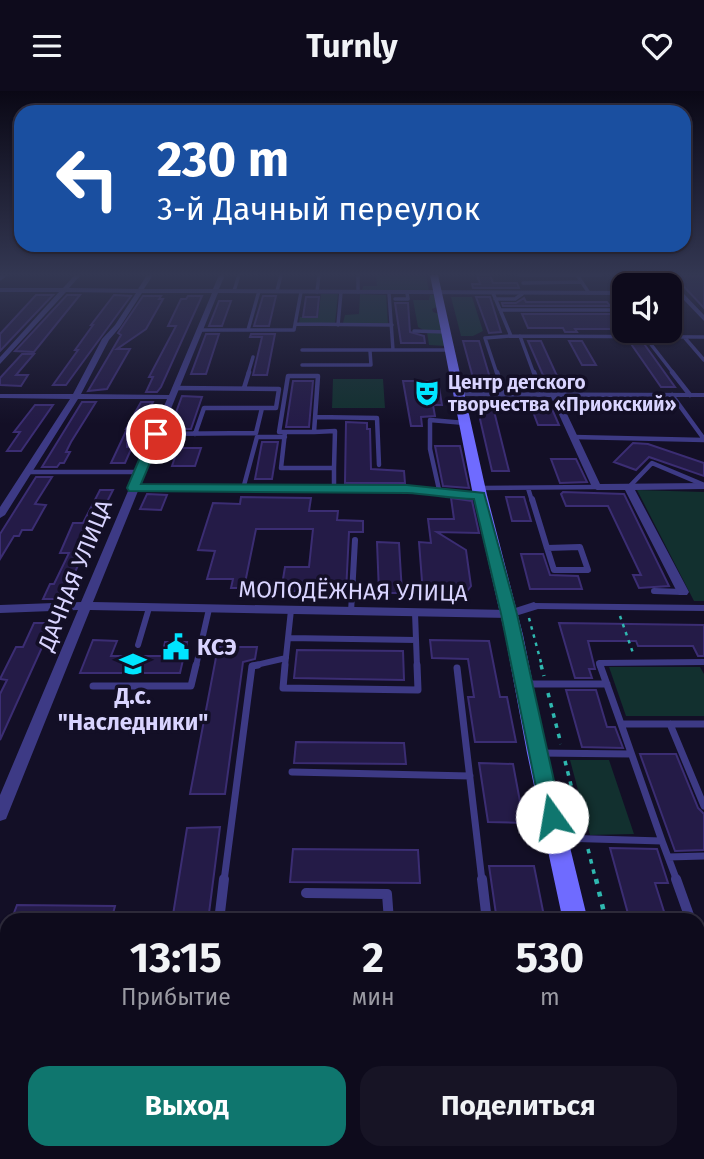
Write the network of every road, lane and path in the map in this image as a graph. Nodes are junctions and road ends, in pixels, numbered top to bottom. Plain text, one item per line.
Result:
1 (296, 324) edge
2 (35, 325) edge
3 (119, 325) edge
4 (201, 325) edge
5 (249, 325) edge
6 (331, 325) edge
7 (338, 325) joint
8 (391, 325) joint
9 (444, 325) edge
10 (506, 325) edge
11 (199, 330) junction
12 (248, 330) junction
13 (566, 330) dead end
14 (392, 331) junction
15 (402, 331) dead end
16 (414, 331) dead end
17 (446, 332) junction
18 (511, 336) junction
19 (520, 336) junction
20 (570, 337) junction
21 (704, 337) edge
22 (612, 338) edge
23 (685, 338) joint
24 (650, 343) edge
25 (302, 350) dead end
26 (393, 350) junction
27 (449, 350) junction
28 (370, 351) junction
29 (253, 357) dead end
30 (704, 360) edge
31 (0, 362) edge
32 (485, 363) dead end
33 (493, 363) junction
34 (302, 365) dead end
35 (244, 388) junction
36 (173, 393) junction
37 (459, 394) junction
38 (504, 394) junction
39 (542, 394) junction
40 (554, 394) junction
41 (672, 395) junction
42 (690, 395) junction
43 (704, 395) edge
44 (0, 396) edge
45 (76, 396) junction
46 (261, 408) junction
47 (316, 418) junction
48 (336, 418) junction
49 (465, 423) junction
50 (335, 431) junction
51 (314, 432) junction
52 (156, 434) junction
53 (195, 434) junction
54 (285, 434) junction
55 (574, 437) junction
56 (704, 440) edge
57 (379, 465) dead end
58 (334, 468) junction
59 (28, 472) junction
60 (140, 472) junction
61 (704, 485) edge
62 (597, 487) junction
63 (629, 487) junction
64 (133, 488) junction
65 (528, 488) junction
66 (243, 489) junction
67 (334, 489) junction
68 (479, 492) junction
69 (440, 494) junction
70 (0, 515) edge
71 (355, 540) dead end
72 (547, 548) junction
73 (654, 591) dead end
74 (683, 592) joint
75 (84, 606) junction
76 (531, 607) junction
77 (616, 607) junction
78 (149, 608) junction
79 (704, 608) edge
80 (0, 609) edge
81 (209, 609) junction
82 (291, 611) junction
83 (351, 612) junction
84 (415, 613) junction
85 (509, 614) junction
86 (288, 638) junction
87 (416, 640) junction
88 (138, 645) dead end
89 (286, 658) junction
90 (704, 662) edge
91 (636, 663) junction
92 (457, 668) dead end
93 (525, 684) junction
94 (546, 684) junction
95 (607, 684) junction
96 (93, 686) dead end
97 (621, 724) junction
98 (670, 724) junction
99 (704, 724) edge
100 (537, 753) junction
101 (563, 753) junction
102 (631, 754) junction
103 (292, 772) dead end
104 (470, 776) junction
105 (704, 806) edge
106 (1, 810) edge
107 (557, 838) junction
108 (585, 839) junction
109 (662, 841) junction
110 (704, 856) edge
111 (668, 857) junction
112 (306, 893) dead end
113 (220, 913) edge
114 (388, 913) edge
115 (486, 913) edge
116 (574, 913) edge
117 (604, 913) edge
118 (688, 913) edge

1 - 12 lane
2 - 31 street
3 - 45 street
4 - 11 street, ДАЧНАЯ УЛИЦА
5 - 12 lane
6 - 7 lane
7 - 8 lane
8 - 14 lane
9 - 17 main road
10 - 18 lane
11 - 12 lane
11 - 36 street, ДАЧНАЯ УЛИЦА
13 - 20 lane
14 - 15 lane
14 - 26 lane
16 - 17 lane
17 - 27 main road
18 - 19 lane
18 - 33 lane
19 - 20 lane
19 - 39 lane
20 - 22 lane
21 - 23 lane
23 - 30 lane
24 - 42 lane
25 - 28 lane
26 - 27 lane
26 - 28 lane
27 - 37 main road
28 - 34 lane
29 - 35 lane
32 - 33 lane
33 - 38 lane
35 - 36 lane
35 - 46 lane
36 - 45 street
36 - 52 street, ДАЧНАЯ УЛИЦА
37 - 38 street
37 - 49 main road
38 - 39 street
39 - 40 street
40 - 41 street
40 - 55 street
41 - 42 street
41 - 56 lane
42 - 43 street
44 - 45 street
45 - 59 street
46 - 53 lane
46 - 53 lane
47 - 48 lane
47 - 51 lane
47 - 54 lane
48 - 50 lane
48 - 57 lane
49 - 68 main road
49 - 69 lane
50 - 51 lane
50 - 58 lane
51 - 54 lane
52 - 53 lane
52 - 60 street, ДАЧНАЯ УЛИЦА
54 - 58 lane
54 - 66 lane
55 - 56 lane
55 - 62 street
58 - 67 lane
59 - 60 lane
59 - 70 street
60 - 64 street, ДАЧНАЯ УЛИЦА
61 - 63 street
61 - 63 lane
62 - 63 street
62 - 65 lane
63 - 74 street
64 - 66 street
64 - 75 street, ДАЧНАЯ УЛИЦА
65 - 68 lane
65 - 72 lane
66 - 67 street
67 - 69 street
68 - 69 street
68 - 85 main road
71 - 83 lane
72 - 72 lane
73 - 74 lane
75 - 78 street, МОЛОДЁЖНАЯ УЛИЦА
75 - 80 street, МОЛОДЁЖНАЯ УЛИЦА
75 - 106 street, ДАЧНАЯ УЛИЦА
76 - 77 street, МОЛОДЁЖНАЯ УЛИЦА
76 - 85 street, МОЛОДЁЖНАЯ УЛИЦА
76 - 94 path
77 - 79 street, МОЛОДЁЖНАЯ УЛИЦА
77 - 91 path
78 - 81 street, МОЛОДЁЖНАЯ УЛИЦА
78 - 88 lane
81 - 82 street, МОЛОДЁЖНАЯ УЛИЦА
81 - 96 lane
82 - 83 street, МОЛОДЁЖНАЯ УЛИЦА
82 - 86 lane
83 - 84 street, МОЛОДЁЖНАЯ УЛИЦА
84 - 85 street, МОЛОДЁЖНАЯ УЛИЦА
84 - 87 lane
85 - 93 main road
86 - 87 lane
86 - 89 lane
87 - 89 lane
89 - 113 lane
90 - 91 lane
91 - 95 lane
92 - 104 lane
93 - 94 lane
93 - 100 main road
94 - 95 lane
94 - 101 path
95 - 97 lane
97 - 98 lane
97 - 102 lane
98 - 99 lane
98 - 105 lane
100 - 101 lane
100 - 107 main road
101 - 102 lane
101 - 108 path
102 - 109 lane
103 - 104 lane
104 - 115 lane
107 - 108 lane
107 - 116 main road
108 - 109 lane
108 - 117 path
109 - 111 lane
110 - 111 lane
111 - 118 lane
112 - 114 lane

